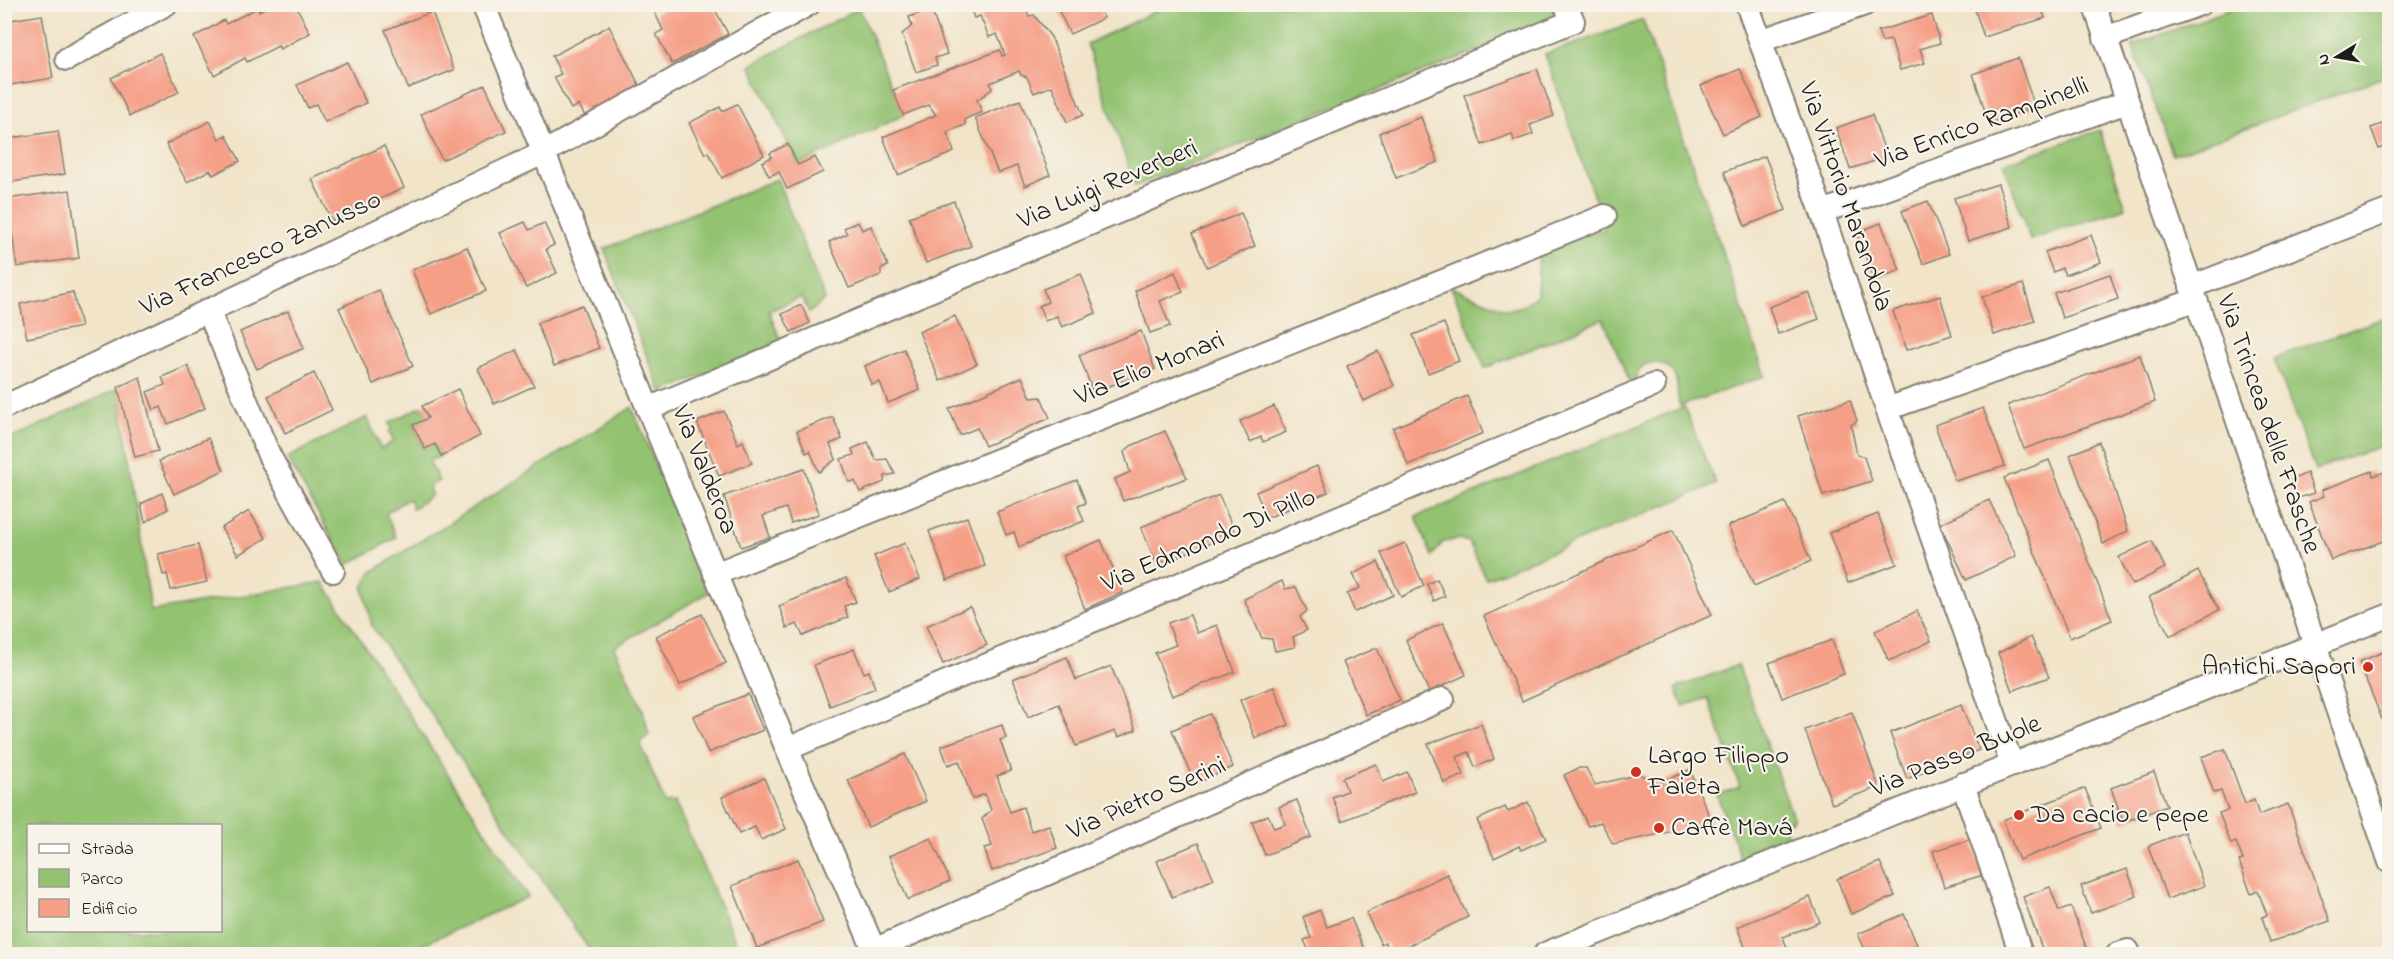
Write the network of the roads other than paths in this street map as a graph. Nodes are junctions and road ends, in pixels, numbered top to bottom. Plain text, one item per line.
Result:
1 (165, 4) edge
2 (483, 4) edge
3 (808, 4) edge
4 (1565, 4) edge
5 (1747, 4) edge
6 (1865, 4) edge
7 (2094, 4) edge
8 (2200, 4) edge
9 (2105, 38) junction
10 (1760, 41) junction
11 (67, 59) dead end
12 (2127, 102) junction
13 (543, 153) junction
14 (2390, 210) edge
15 (1822, 212) junction
16 (1605, 216) dead end
17 (2193, 294) junction
18 (208, 310) junction
19 (1654, 384) dead end
20 (4, 407) edge
21 (648, 409) junction
22 (1887, 409) junction
23 (333, 571) dead end
24 (715, 574) junction
25 (2390, 615) edge
26 (2314, 646) junction
27 (1443, 699) dead end
28 (787, 749) junction
29 (2012, 765) junction
30 (1963, 784) junction
31 (2389, 860) edge
32 (875, 952) edge
33 (1545, 954) edge
34 (2021, 954) edge
35 (2118, 954) edge
36 (2129, 954) edge

1 - 11 street
2 - 13 street, Via Valderoa
3 - 13 street, Via Francesco Zanusso
4 - 21 street, Via Luigi Reverberi
5 - 10 street, Via Vittorio Marandola
6 - 10 street
7 - 9 street, Via Trincea delle Frasche
8 - 9 street
9 - 12 street, Via Trincea delle Frasche
10 - 15 street, Via Vittorio Marandola
12 - 15 street, Via Enrico Rampinelli
12 - 17 street, Via Trincea delle Frasche
13 - 18 street, Via Francesco Zanusso
13 - 21 street, Via Valderoa
14 - 17 street
15 - 22 street, Via Vittorio Marandola
16 - 24 street, Via Elio Monari
17 - 22 street
17 - 26 street, Via Trincea delle Frasche
18 - 20 street, Via Francesco Zanusso
18 - 23 street
19 - 28 street, Via Edmondo Di Pillo
21 - 24 street, Via Valderoa
22 - 29 street, Via Vittorio Marandola
24 - 28 street, Via Valderoa
25 - 26 street, Via Passo Buole
26 - 29 street, Via Passo Buole
26 - 31 street, Via Trincea delle Frasche
27 - 32 street, Via Pietro Serini
28 - 32 street, Via Valderoa
29 - 30 street, Via Passo Buole
30 - 33 street, Via Passo Buole
30 - 34 street
35 - 36 street

